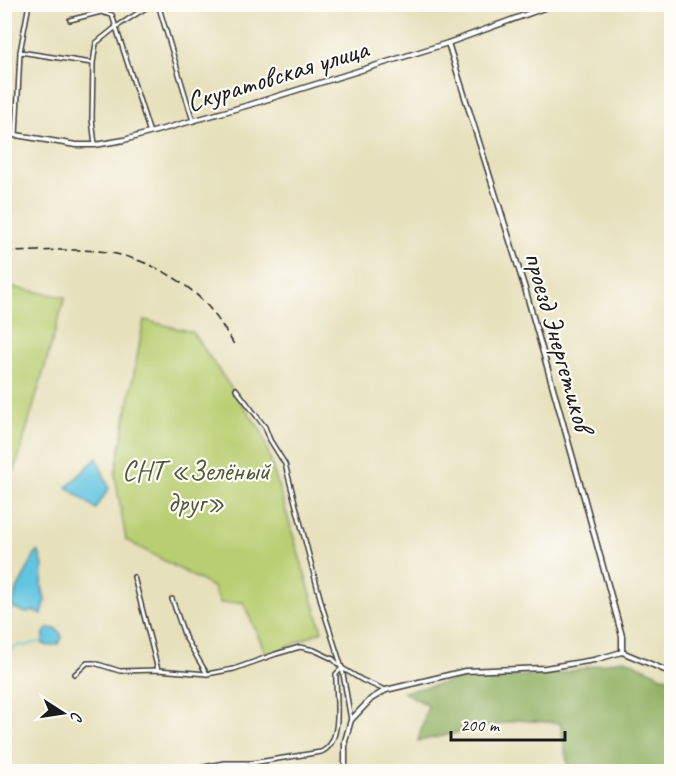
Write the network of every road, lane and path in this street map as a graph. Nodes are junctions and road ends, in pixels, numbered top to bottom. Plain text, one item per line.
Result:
1 (29, 4) edge
2 (152, 4) edge
3 (158, 4) edge
4 (555, 4) edge
5 (70, 20) dead end
6 (116, 27) junction
7 (448, 43) junction
8 (20, 52) junction
9 (93, 63) junction
10 (194, 121) junction
11 (150, 133) junction
12 (4, 134) edge
13 (16, 136) junction
14 (95, 145) junction
15 (236, 389) dead end
16 (4, 475) edge
17 (4, 492) edge
18 (134, 577) dead end
19 (172, 599) dead end
20 (622, 652) junction
21 (342, 668) junction
22 (158, 670) junction
23 (672, 673) edge
24 (75, 674) dead end
25 (207, 674) junction
26 (386, 690) junction
27 (351, 720) junction
28 (180, 771) edge
29 (345, 771) edge

1 - 8 street
2 - 6 street
3 - 10 street
4 - 7 street, Скуратовская улица
5 - 6 street
6 - 9 street
6 - 11 street
7 - 10 street, Скуратовская улица
7 - 20 street, проезд Энергетиков
8 - 9 street
8 - 13 street
9 - 14 street
10 - 11 street, Скуратовская улица
11 - 14 street, Скуратовская улица
12 - 13 street, Скуратовская улица
13 - 14 street, Скуратовская улица
15 - 21 street
16 - 17 street
18 - 22 street
19 - 25 street
20 - 23 street
20 - 26 street
21 - 25 street
21 - 26 street
21 - 27 street
21 - 28 street
22 - 24 street
22 - 25 street
26 - 27 street
27 - 29 street

